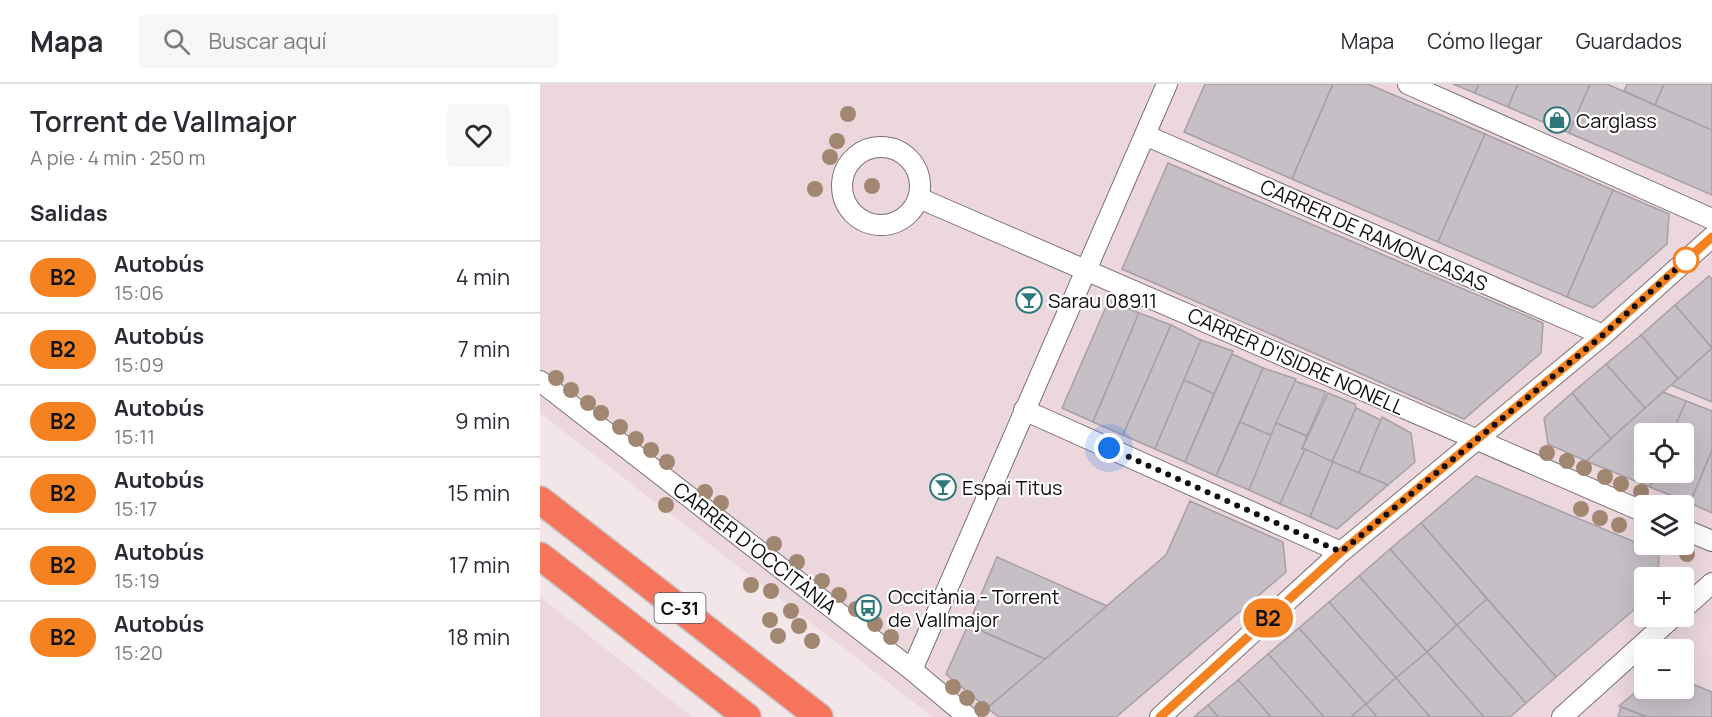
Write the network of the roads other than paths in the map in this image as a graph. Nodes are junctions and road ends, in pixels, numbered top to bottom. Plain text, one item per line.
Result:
1 (1167, 84) edge
2 (1408, 84) edge
3 (1145, 135) junction
4 (919, 198) junction
5 (1712, 219) edge
6 (1712, 237) edge
7 (1085, 269) junction
8 (1603, 335) junction
9 (540, 381) edge
10 (1024, 410) junction
11 (1474, 440) junction
12 (540, 500) edge
13 (1634, 508) edge
14 (1694, 534) edge
15 (1712, 541) edge
16 (1341, 552) junction
17 (540, 556) edge
18 (1712, 583) edge
19 (1694, 599) edge
20 (1662, 627) edge
21 (912, 670) junction
22 (747, 717) edge
23 (819, 717) edge
24 (968, 717) edge
25 (1160, 717) edge
26 (1562, 717) edge

1 - 3 street
2 - 5 street
3 - 7 street
3 - 8 street, CARRER DE RAMON CASAS
4 - 4 street
4 - 7 street, CARRER D'ISIDRE NONELL
6 - 8 street
7 - 10 street
7 - 11 street, CARRER D'ISIDRE NONELL
8 - 11 street
9 - 21 street, CARRER D'OCCITÀNIA
10 - 16 street
10 - 21 street
11 - 13 street, CARRER D'ISIDRE NONELL
11 - 16 street
12 - 23 highway, C-31
14 - 15 street
16 - 25 street
17 - 22 highway, C-31
18 - 19 street
20 - 26 street
21 - 24 street, CARRER D'OCCITÀNIA

